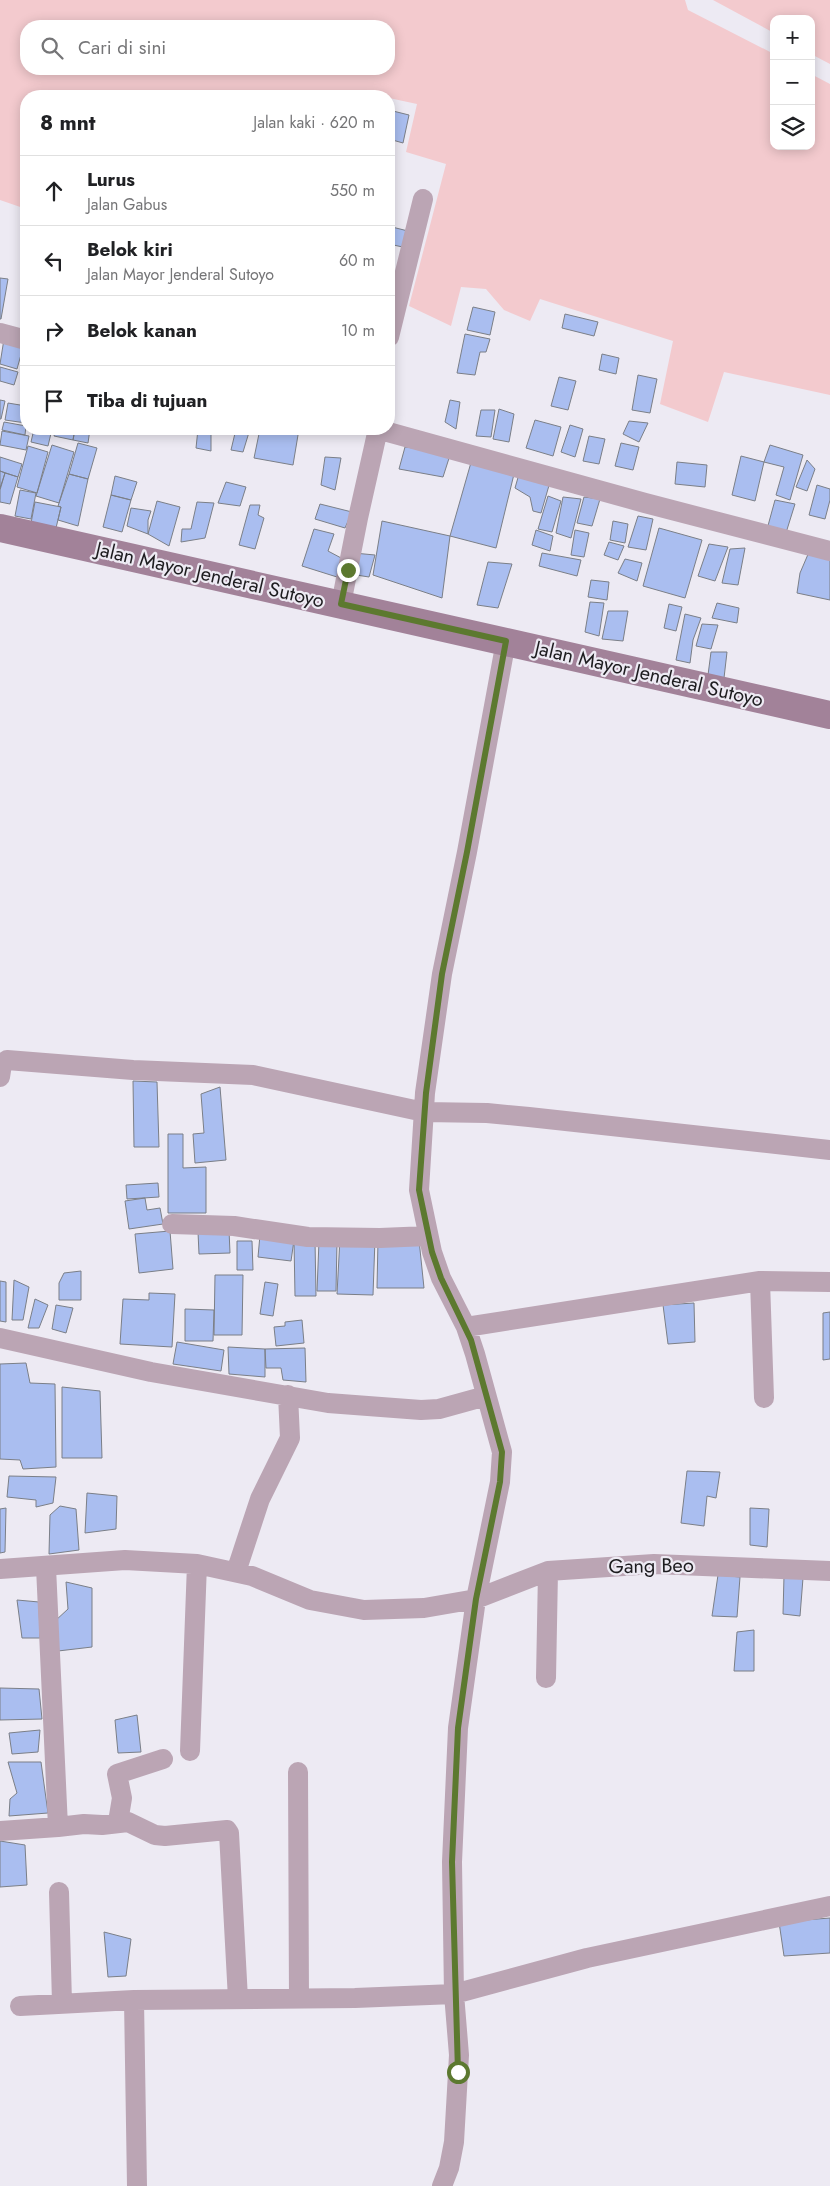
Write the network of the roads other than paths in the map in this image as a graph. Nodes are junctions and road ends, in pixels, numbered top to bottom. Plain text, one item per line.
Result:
1 (423, 199) dead end
2 (395, 313) edge
3 (0, 334) edge
4 (20, 339) edge
5 (395, 434) edge
6 (377, 435) edge
7 (0, 528) edge
8 (830, 551) edge
9 (341, 604) junction
10 (506, 641) junction
11 (830, 715) edge
12 (0, 1077) edge
13 (425, 1103) junction
14 (830, 1150) edge
15 (172, 1224) dead end
16 (428, 1236) junction
17 (760, 1281) junction
18 (830, 1282) edge
19 (496, 1321) junction
20 (466, 1327) junction
21 (0, 1338) edge
22 (475, 1354) junction
23 (288, 1395) junction
24 (486, 1396) junction
25 (764, 1398) dead end
26 (197, 1564) junction
27 (46, 1567) junction
28 (0, 1569) edge
29 (548, 1571) junction
30 (830, 1571) edge
31 (236, 1572) junction
32 (476, 1599) junction
33 (546, 1678) dead end
34 (190, 1751) dead end
35 (163, 1759) dead end
36 (298, 1772) dead end
37 (118, 1822) junction
38 (58, 1827) junction
39 (0, 1831) edge
40 (59, 1892) dead end
41 (830, 1906) edge
42 (454, 1994) junction
43 (238, 1999) junction
44 (300, 1999) junction
45 (134, 2000) junction
46 (62, 2003) junction
47 (20, 2006) dead end
48 (137, 2186) edge
49 (442, 2186) edge

1 - 2 street
3 - 4 street
5 - 8 street
6 - 9 street
7 - 9 main road, Jalan Mayor Jenderal Sutoyo
9 - 10 main road, Jalan Mayor Jenderal Sutoyo
10 - 11 main road, Jalan Mayor Jenderal Sutoyo
10 - 13 street
12 - 13 street
13 - 14 street
13 - 16 street
15 - 16 street
16 - 20 street
17 - 18 street
17 - 19 street
17 - 25 street
19 - 20 street
19 - 22 street
20 - 22 street
21 - 23 street
22 - 24 street
23 - 24 street
23 - 31 street
24 - 32 street
26 - 27 street, Gang Beo
26 - 31 street, Gang Beo
26 - 34 street
27 - 28 street, Gang Beo
27 - 38 street
29 - 30 street, Gang Beo
29 - 32 street, Gang Beo
29 - 33 street
31 - 32 street, Gang Beo
32 - 42 street
35 - 37 street
36 - 44 street
37 - 38 street
37 - 43 street
38 - 39 street
40 - 46 street
41 - 42 street
42 - 44 street
42 - 49 street
43 - 44 street
43 - 45 street
45 - 46 street
45 - 48 street
46 - 47 street

